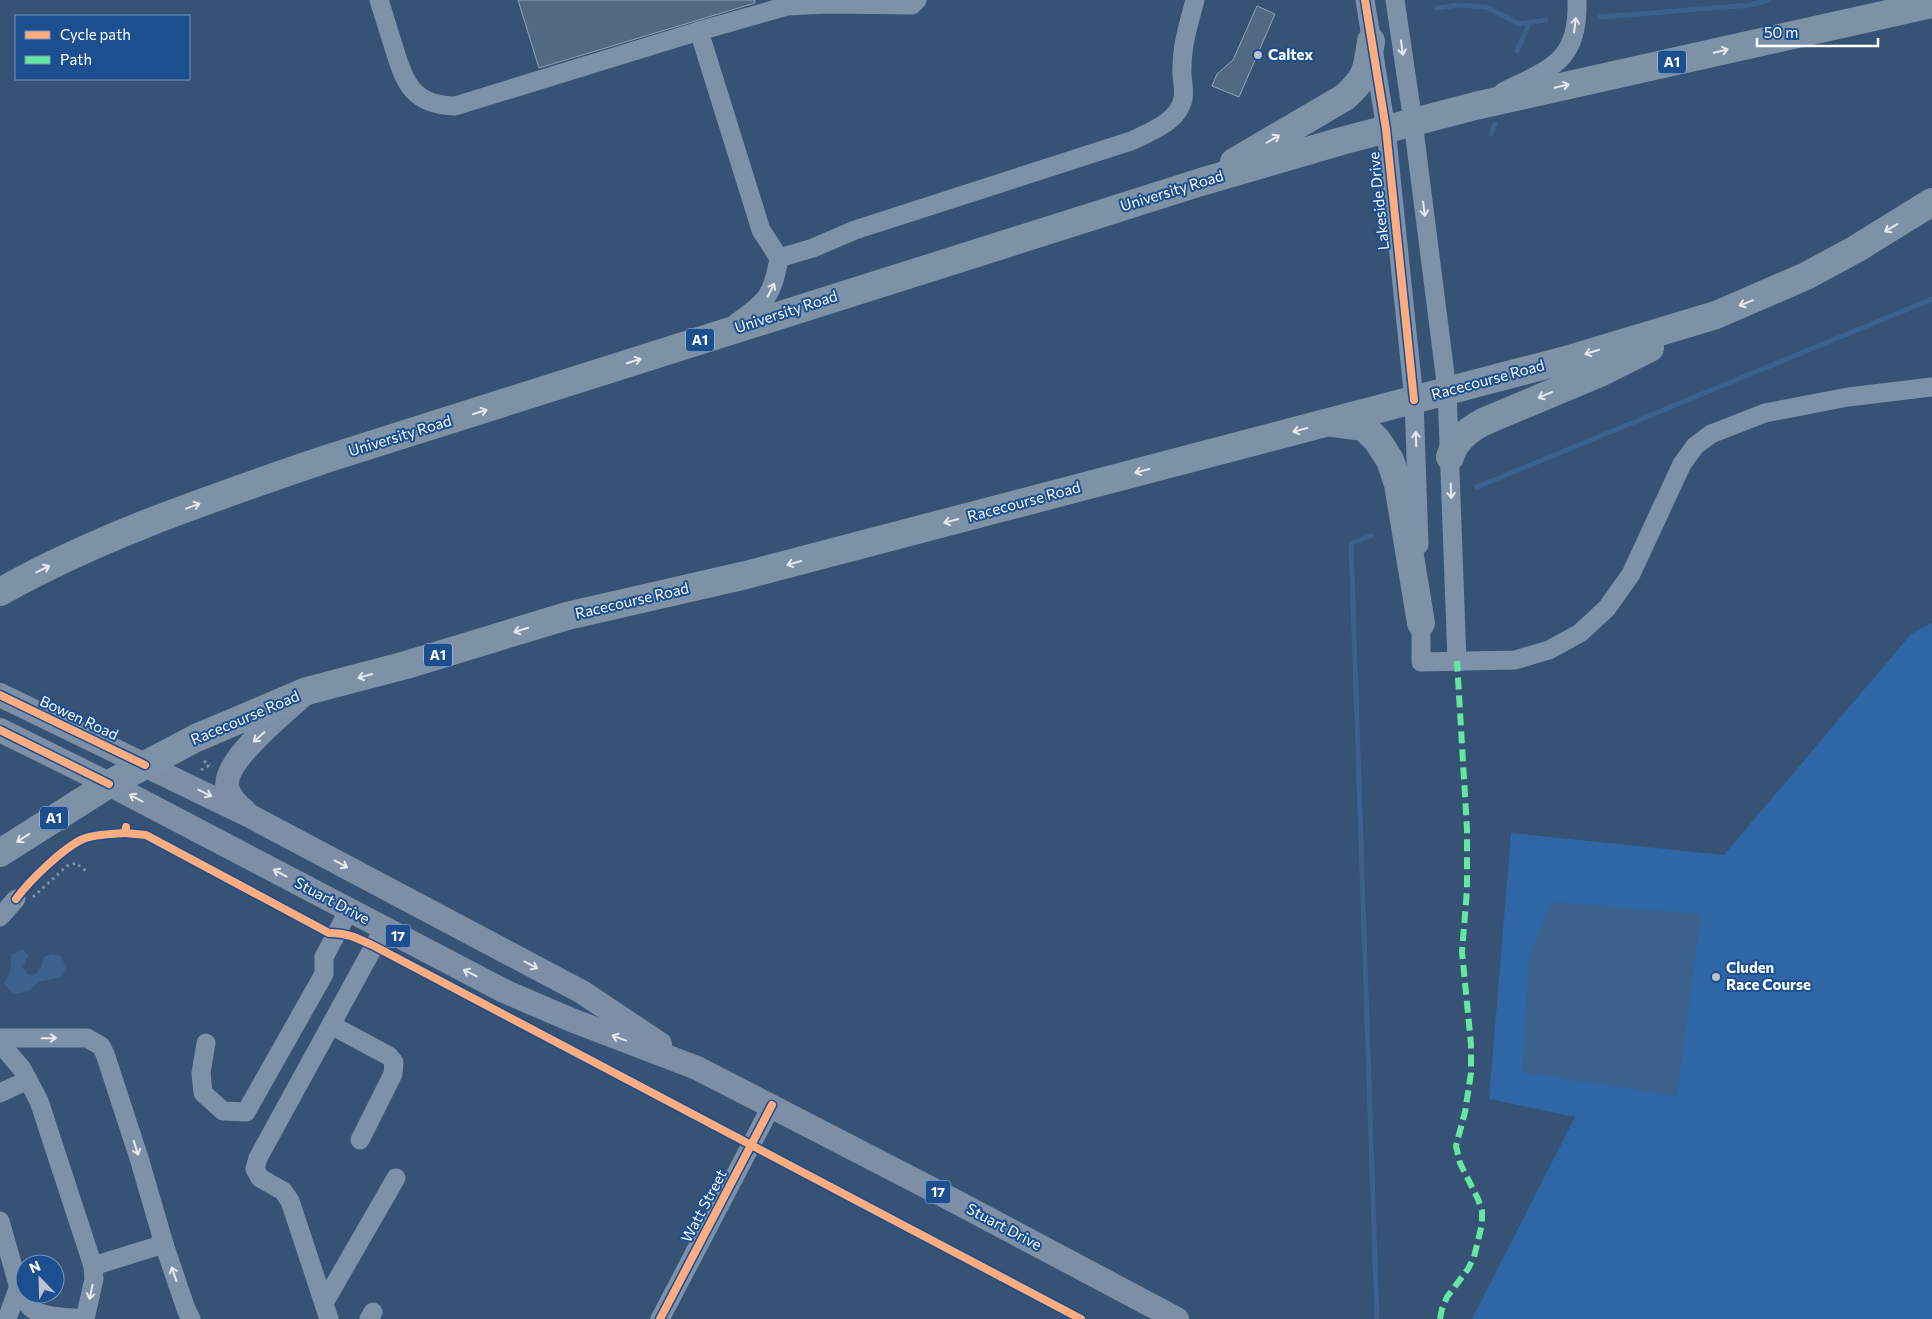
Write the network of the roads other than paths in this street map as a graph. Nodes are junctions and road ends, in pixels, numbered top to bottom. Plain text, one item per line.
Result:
1 (378, 0) edge
2 (918, 0) edge
3 (1195, 0) edge
4 (1394, 0) edge
5 (1577, 0) edge
6 (1363, 3) edge
7 (1932, 4) edge
8 (699, 31) junction
9 (1371, 42) junction
10 (1475, 106) junction
11 (1413, 122) junction
12 (1386, 129) junction
13 (1201, 182) junction
14 (1932, 202) edge
15 (779, 258) junction
16 (1716, 315) junction
17 (721, 333) junction
18 (1932, 387) edge
19 (1446, 390) junction
20 (1414, 400) junction
21 (1326, 423) junction
22 (1450, 457) junction
23 (0, 592) edge
24 (1421, 623) junction
25 (1457, 661) junction
26 (307, 691) junction
27 (0, 695) edge
28 (0, 730) edge
29 (145, 764) junction
30 (109, 784) junction
31 (252, 817) junction
32 (0, 853) edge
33 (24, 898) road end
34 (349, 910) junction
35 (0, 917) edge
36 (384, 928) junction
37 (331, 1025) junction
38 (0, 1038) edge
39 (0, 1043) edge
40 (206, 1043) dead end
41 (697, 1068) junction
42 (28, 1080) junction
43 (0, 1093) edge
44 (772, 1105) junction
45 (360, 1140) dead end
46 (396, 1178) dead end
47 (0, 1222) edge
48 (164, 1244) junction
49 (93, 1266) junction
50 (15, 1273) edge
51 (15, 1297) edge
52 (27, 1304) edge
53 (326, 1311) edge
54 (7, 1319) edge
55 (84, 1319) edge
56 (191, 1319) edge
57 (660, 1319) edge
58 (1177, 1319) edge

1 - 8 street
2 - 8 street
3 - 15 street
4 -> 11 street
10 -> 5 street
6 - 9 street, Lakeside Drive
10 -> 7 highway, A1
8 - 15 street
9 - 12 street, Lakeside Drive
13 -> 9 highway
10 - 11 highway, A1
11 - 12 highway, University Road / A1
11 -> 19 street
12 - 13 highway, University Road / A1
12 - 20 street, Lakeside Drive
13 - 17 highway, University Road / A1
14 -> 16 highway, Racecourse Road / A1
17 -> 15 street
16 -> 19 highway, Racecourse Road / A1
16 -> 22 highway
23 -> 17 highway, University Road / A1
18 - 25 street
19 - 20 highway, Racecourse Road / A1
19 - 22 street
20 - 21 highway, Racecourse Road / A1
24 -> 20 street, Lakeside Drive
21 - 24 highway
21 -> 26 highway, Racecourse Road / A1
22 -> 25 street
24 - 25 street, Lakeside Drive
26 - 29 highway, Racecourse Road / A1
26 -> 31 main road
27 - 29 main road, Bowen Road
28 - 30 main road, 17
29 - 30 highway, Racecourse Road / A1
29 -> 31 main road, Stuart Drive
30 -> 32 highway, A1
34 -> 30 main road, Stuart Drive / 17
31 -> 41 main road, Stuart Drive / 17
33 - 35 street
34 - 36 main road, Stuart Drive / 17
34 - 40 street
36 - 37 street
41 -> 36 main road, Stuart Drive / 17
37 - 45 street
37 - 53 street
38 -> 48 street
39 - 42 street
41 - 44 main road, Stuart Drive / 17
42 - 43 street
42 - 49 street
44 - 57 street, Watt Street
44 - 58 main road, Stuart Drive / 17
46 - 53 street
47 - 50 street
48 - 49 street
56 -> 48 street
49 -> 55 street
51 - 54 street
52 - 55 street

